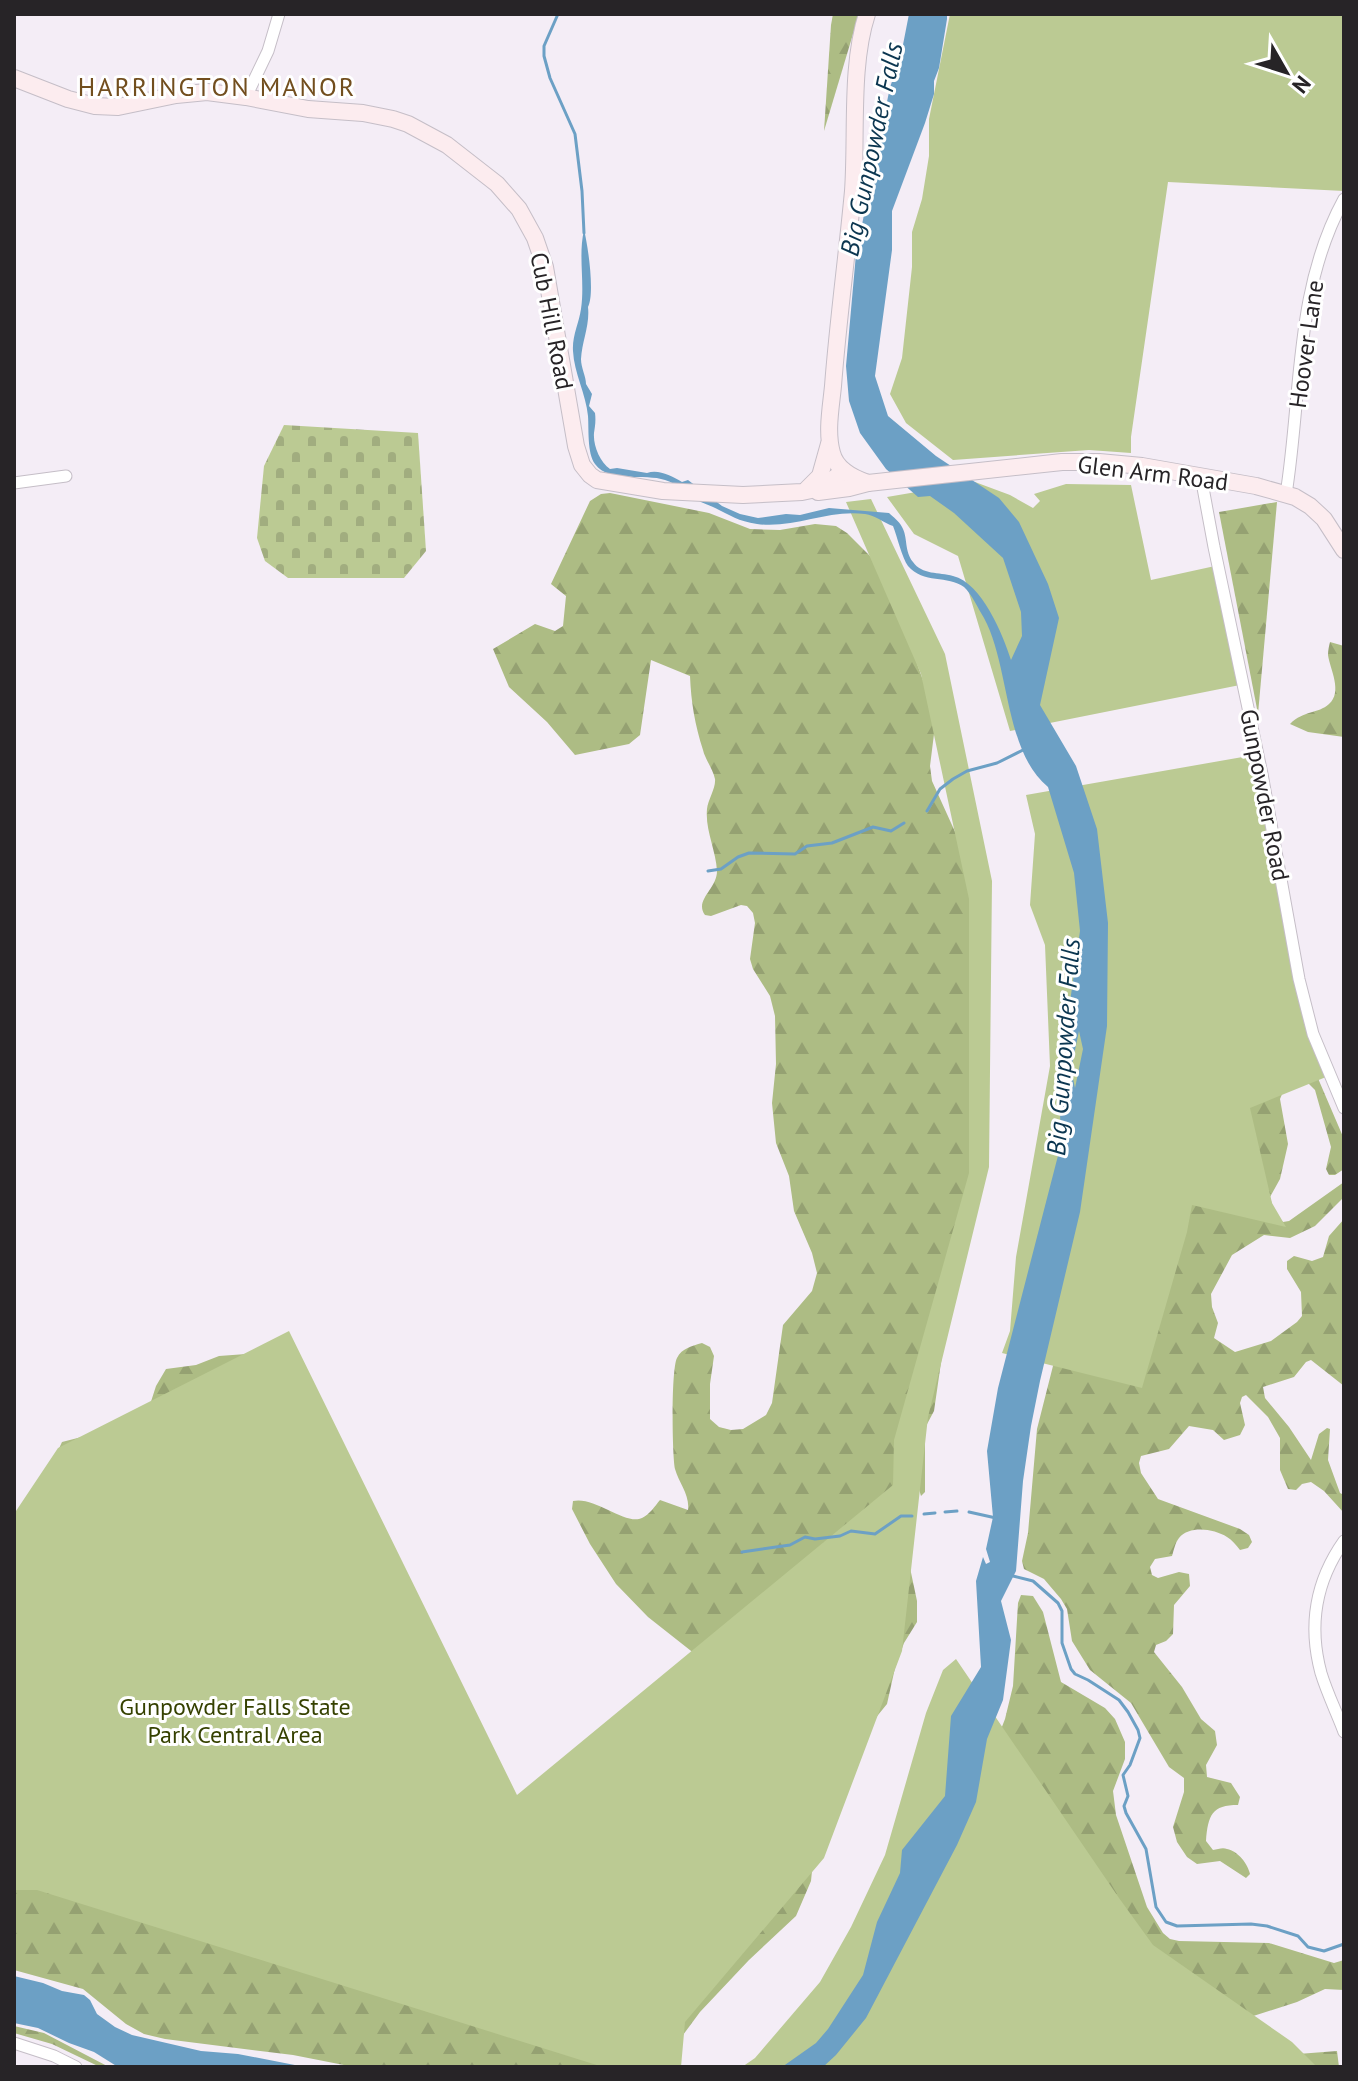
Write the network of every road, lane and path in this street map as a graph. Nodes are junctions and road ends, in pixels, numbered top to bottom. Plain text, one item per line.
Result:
1 (279, 14) edge
2 (867, 14) edge
3 (14, 78) edge
4 (246, 97) junction
5 (1344, 199) edge
6 (830, 440) junction
7 (844, 471) junction
8 (66, 476) dead end
9 (1201, 477) junction
10 (874, 482) junction
11 (14, 483) edge
12 (802, 492) junction
13 (1286, 494) junction
14 (1344, 550) edge
15 (1344, 1108) edge
16 (1344, 1541) edge
17 (1344, 1732) edge
18 (14, 2043) edge
19 (76, 2067) edge

1 - 4 street
2 - 6 main road
3 - 4 main road, Cub Hill Road
4 - 12 main road, Cub Hill Road
5 - 13 street, Hoover Lane
6 - 7 main road
6 - 12 main road
7 - 10 main road
7 - 12 main road, Cub Hill Road
8 - 11 street
9 - 10 main road, Glen Arm Road
9 - 13 main road, Glen Arm Road
9 - 15 street, Gunpowder Road
10 - 12 main road, Glen Arm Road
13 - 14 main road, Glen Arm Road
16 - 17 street
18 - 19 street

